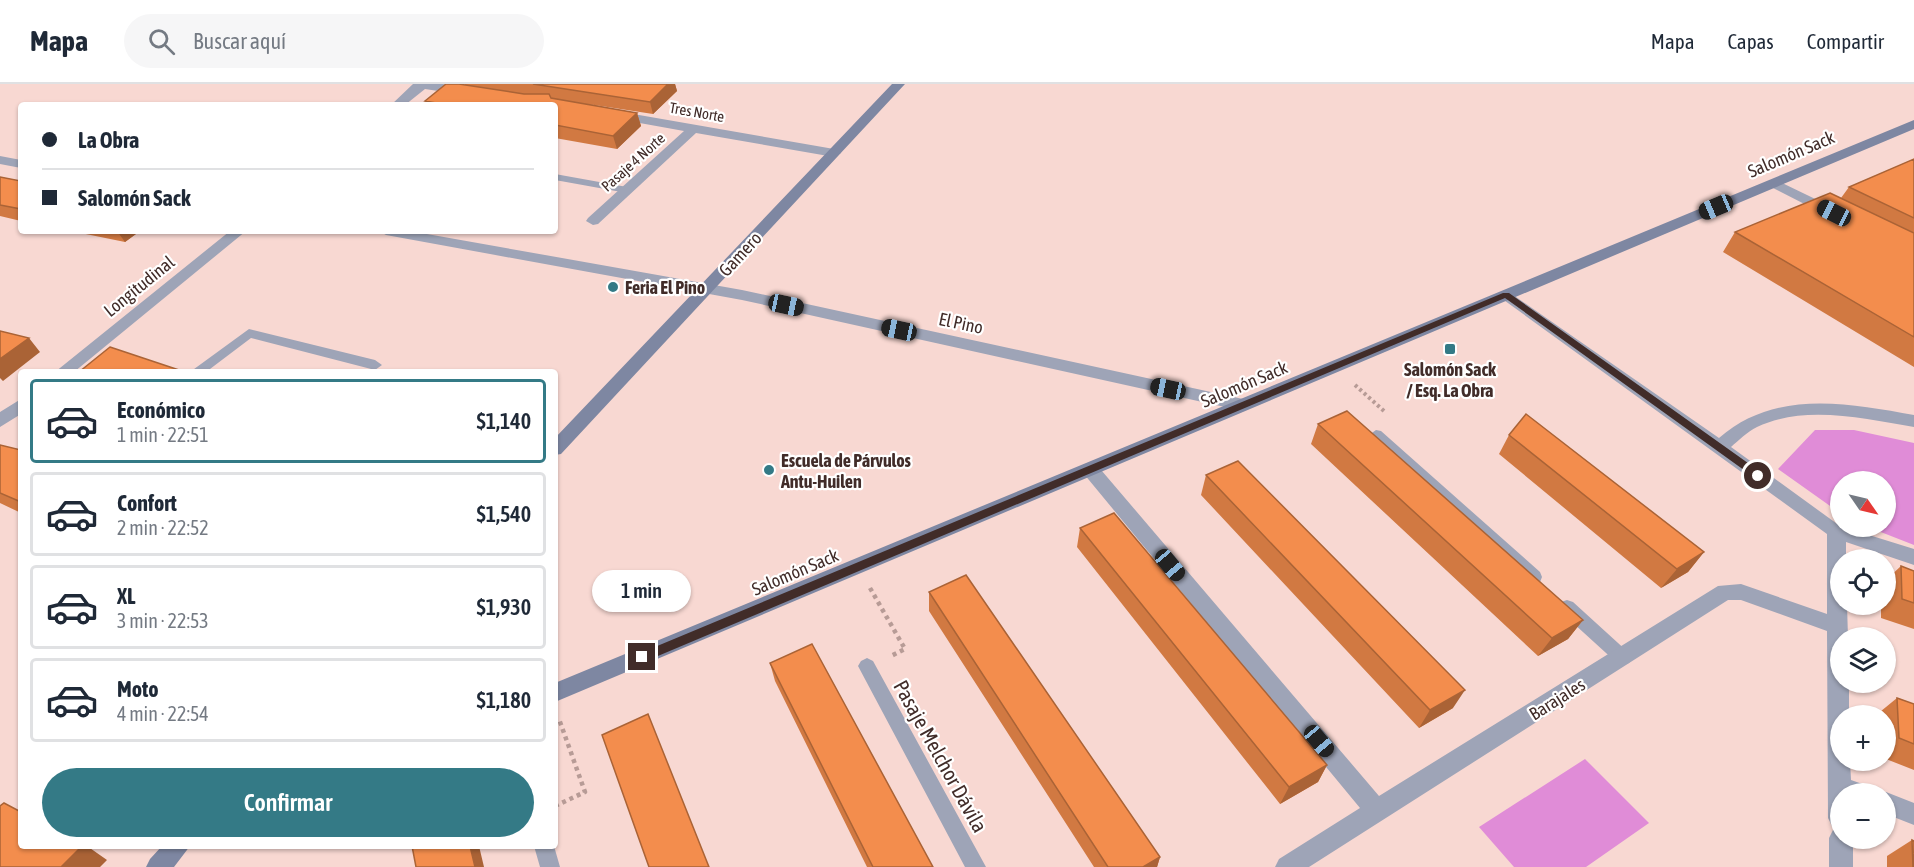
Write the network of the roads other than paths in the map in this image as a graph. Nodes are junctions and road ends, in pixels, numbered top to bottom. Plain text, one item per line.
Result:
1 (422, 84) edge
2 (899, 84) edge
3 (482, 94) edge
4 (401, 102) edge
5 (602, 113) edge
6 (1913, 125) edge
7 (695, 128) junction
8 (834, 153) junction
9 (0, 160) edge
10 (18, 163) edge
11 (558, 178) edge
12 (1774, 183) junction
13 (627, 190) junction
14 (1844, 218) edge
15 (593, 221) dead end
16 (235, 234) edge
17 (403, 234) edge
18 (706, 289) junction
19 (1506, 295) junction
20 (375, 365) dead end
21 (67, 369) edge
22 (200, 369) edge
23 (1243, 405) junction
24 (1914, 421) edge
25 (1376, 435) edge
26 (558, 446) edge
27 (1719, 448) junction
28 (1090, 469) junction
29 (1830, 527) edge
30 (1836, 537) edge
31 (1854, 537) edge
32 (1914, 557) edge
33 (1837, 626) junction
34 (1623, 658) junction
35 (867, 666) road end
36 (558, 692) edge
37 (1849, 783) edge
38 (1896, 807) edge
39 (1377, 811) junction
40 (1914, 814) edge
41 (175, 849) edge
42 (545, 849) edge
43 (1841, 849) edge
44 (158, 867) edge
45 (550, 867) edge
46 (976, 867) edge
47 (1287, 867) edge
48 (1841, 867) edge

1 - 3 street
1 - 4 street
2 - 8 main road, Gamero
5 - 7 street, Tres Norte
6 - 12 main road, Salomón Sack
7 - 8 street, Tres Norte
7 - 13 street, Pasaje 4 Norte
8 - 18 main road, Gamero
9 - 10 street
11 - 13 lane
12 - 14 street
12 - 19 main road, Salomón Sack
13 - 15 street, Pasaje 4 Norte
16 - 21 street, Longitudinal
17 - 18 street, El Pino
18 - 23 street, El Pino
18 - 26 main road, Gamero
19 - 23 main road, Salomón Sack
19 - 27 street
20 - 22 lane
23 - 28 main road, Salomón Sack
24 - 27 street
25 - 34 lane
27 - 29 street
28 - 36 main road, Salomón Sack
28 - 39 street
30 - 33 street
31 - 32 street
33 - 34 street, Barajales
33 - 37 street
34 - 39 street, Barajales
35 - 46 lane, Pasaje Melchor Dávila
38 - 40 street
39 - 47 street, Barajales
41 - 44 main road
42 - 45 lane
43 - 48 street

